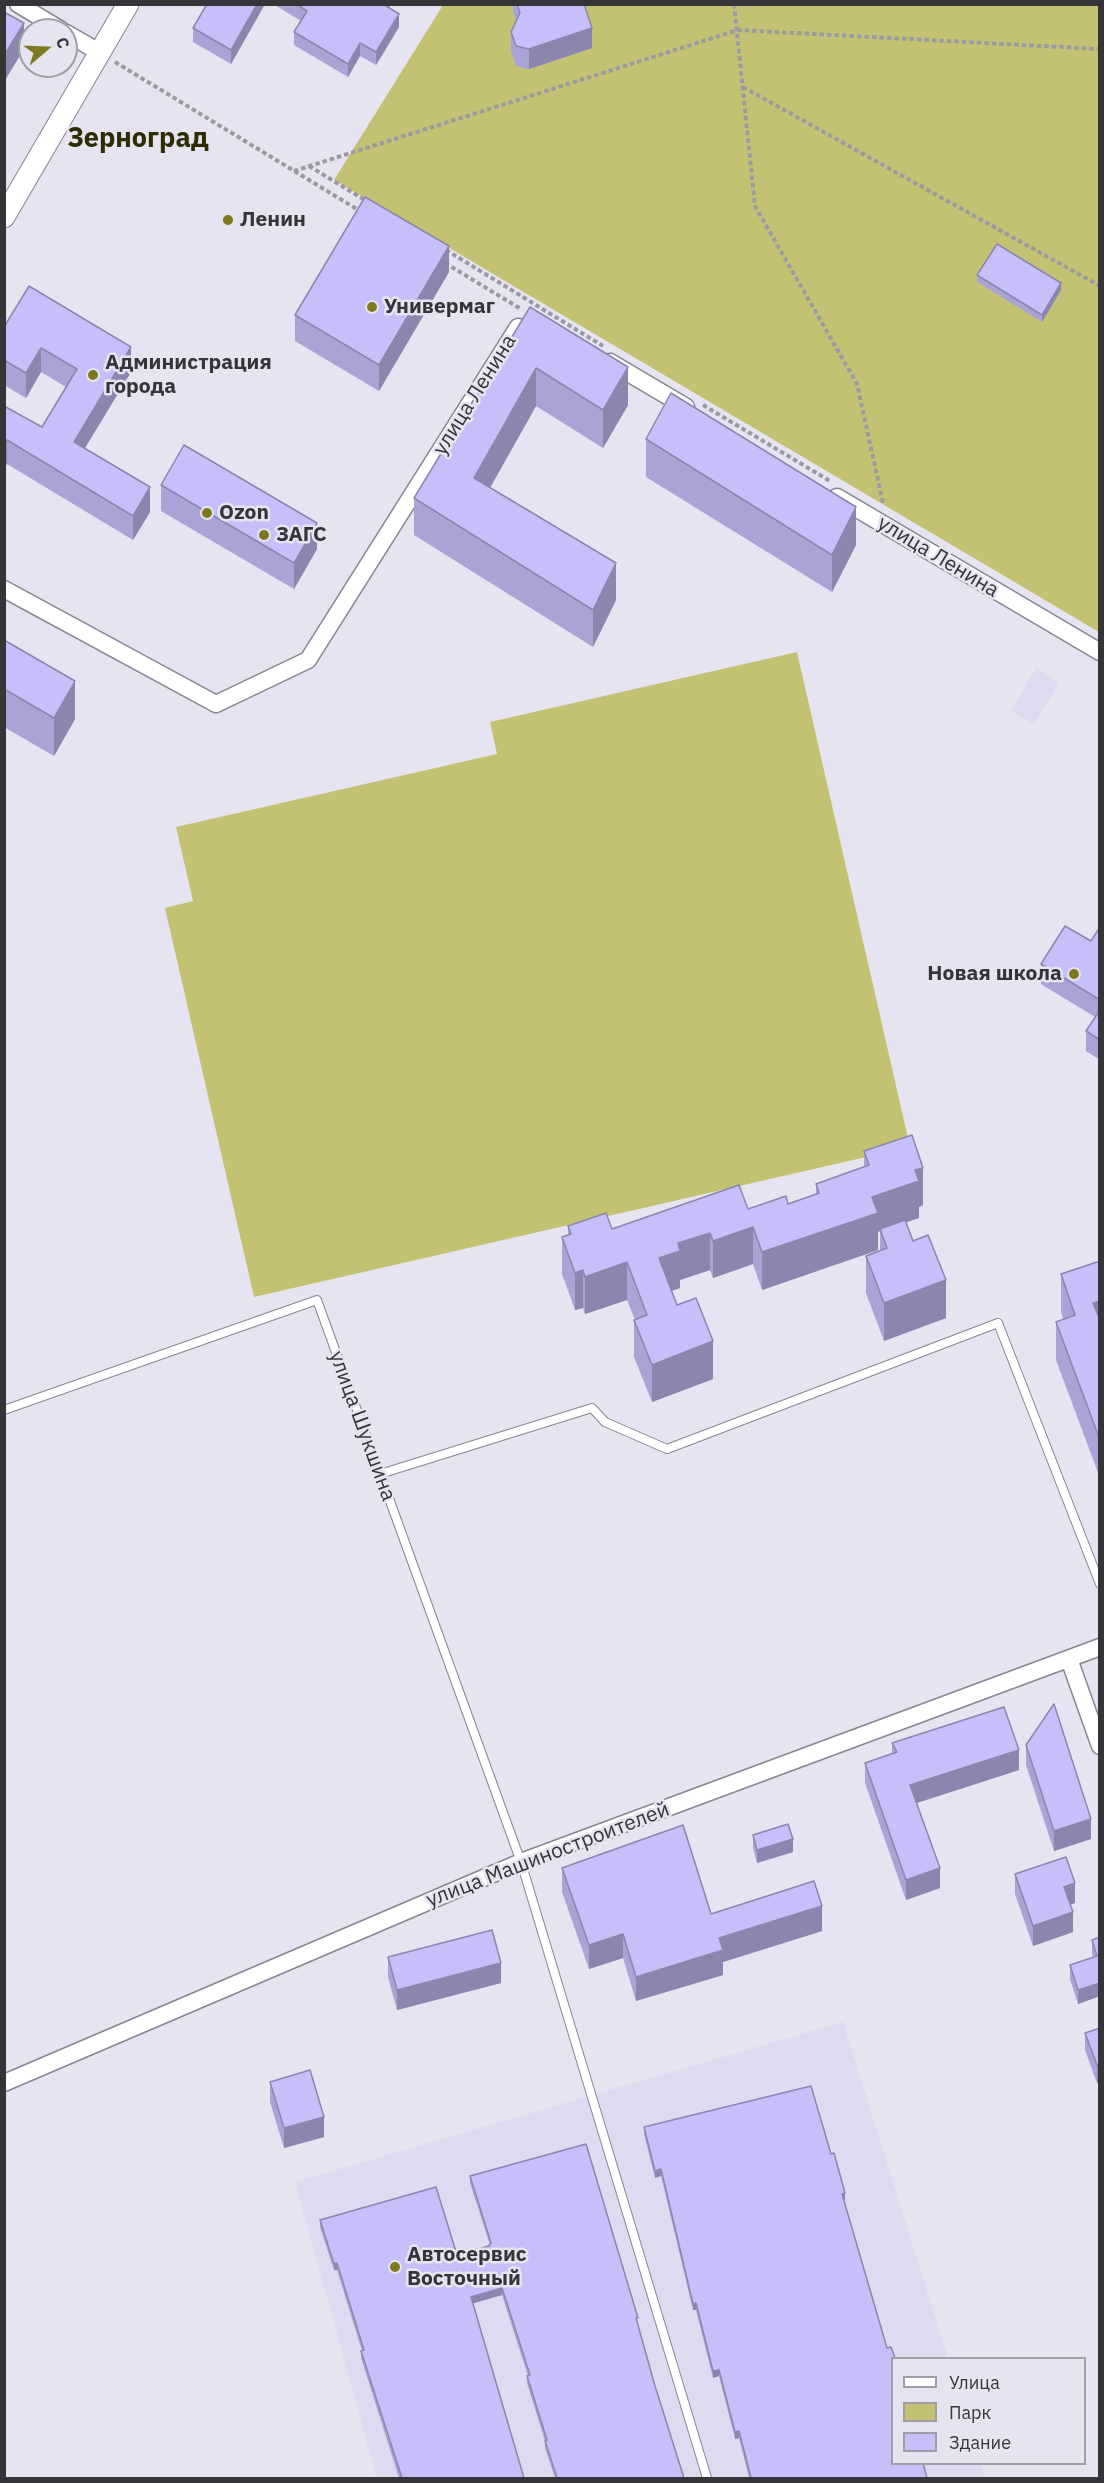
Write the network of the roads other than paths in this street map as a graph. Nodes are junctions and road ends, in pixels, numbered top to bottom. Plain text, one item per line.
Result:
1 (18, 4) edge
2 (128, 4) edge
3 (41, 18) edge
4 (78, 40) edge
5 (99, 52) junction
6 (4, 217) edge
7 (527, 313) edge
8 (598, 355) edge
9 (701, 416) edge
10 (823, 489) edge
11 (4, 590) edge
12 (1100, 652) edge
13 (4, 1410) edge
14 (380, 1474) junction
15 (1100, 1584) edge
16 (1100, 1647) edge
17 (1069, 1659) junction
18 (1100, 1746) edge
19 (521, 1862) junction
20 (4, 2083) edge
21 (707, 2478) edge

1 - 3 street
2 - 5 street
4 - 5 street
5 - 6 street
7 - 11 street, улица Ленина
8 - 9 street
10 - 12 street, улица Ленина
13 - 14 lane, улица Шукшина
14 - 15 lane
14 - 19 lane, улица Шукшина
16 - 17 street, улица Машиностроителей
17 - 18 street
17 - 19 street, улица Машиностроителей
19 - 20 street, улица Машиностроителей
19 - 21 lane, улица Шукшина

